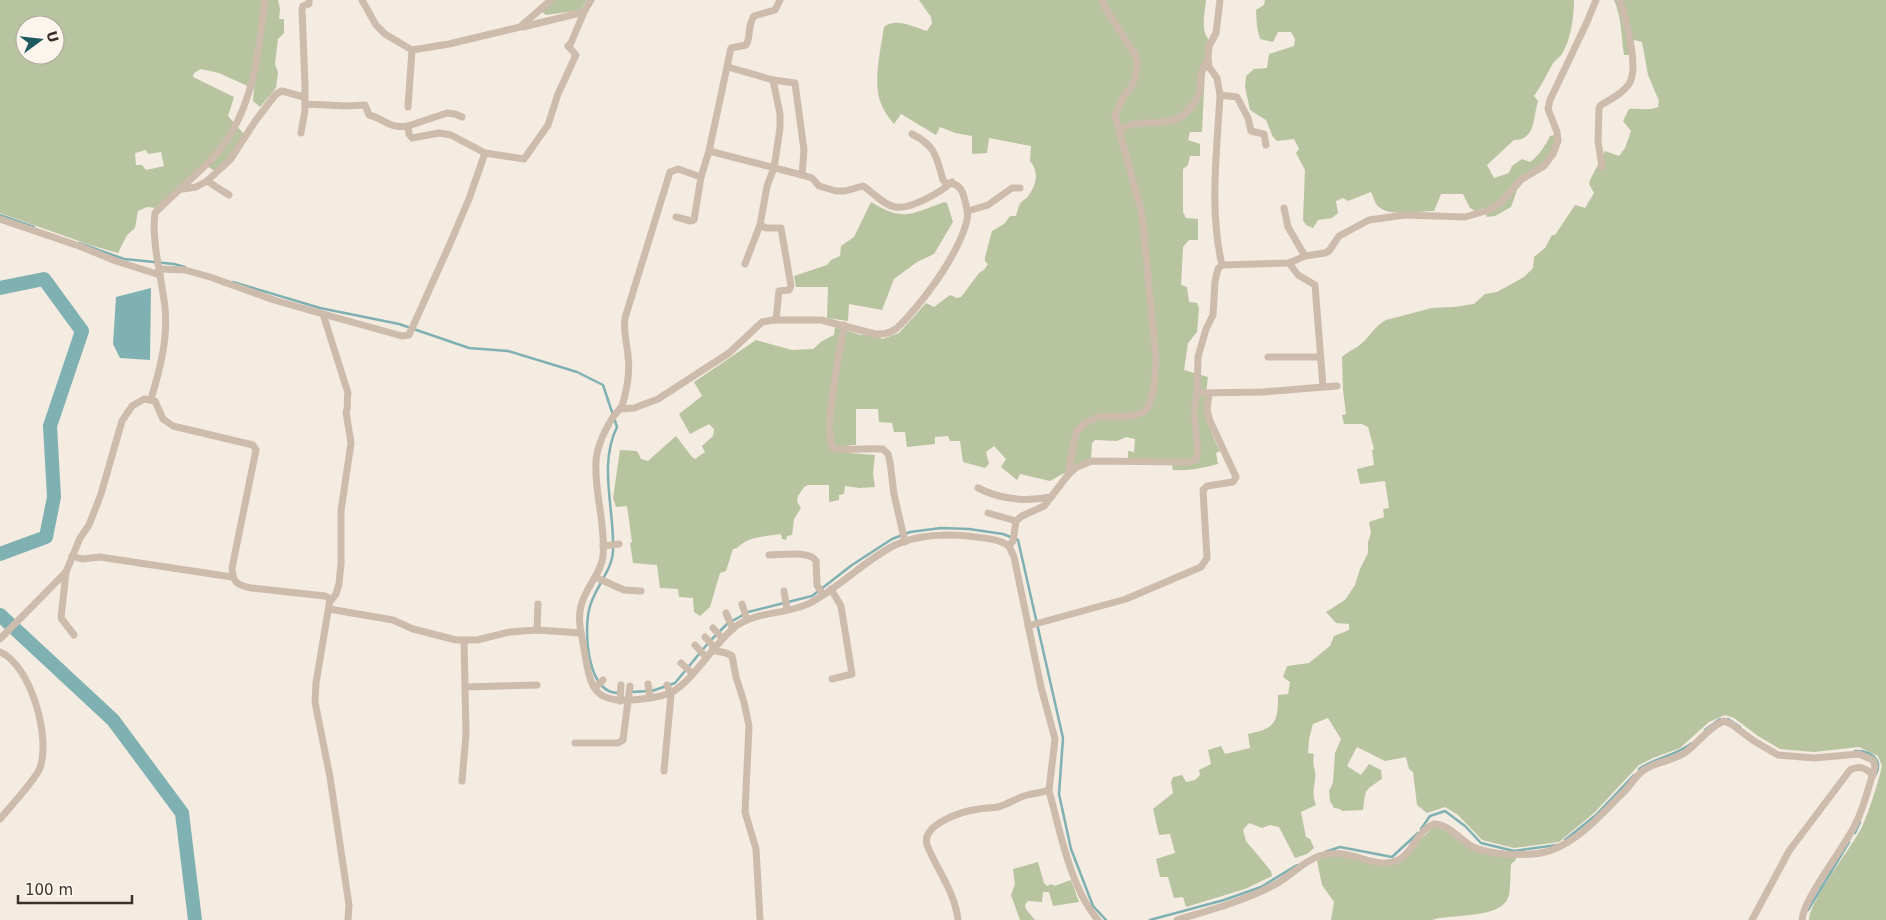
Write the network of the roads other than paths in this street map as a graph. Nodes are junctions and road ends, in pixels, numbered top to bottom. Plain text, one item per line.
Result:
1 (265, 0) edge
2 (309, 0) edge
3 (362, 0) edge
4 (551, 0) edge
5 (591, 0) edge
6 (780, 0) edge
7 (1102, 0) edge
8 (1220, 0) edge
9 (1596, 0) edge
10 (1620, 0) edge
11 (584, 12) junction
12 (520, 27) junction
13 (412, 50) junction
14 (1208, 58) junction
15 (728, 67) junction
16 (773, 80) junction
17 (1220, 95) junction
18 (304, 101) junction
19 (408, 107) dead end
20 (462, 117) dead end
21 (408, 126) junction
22 (1119, 132) junction
23 (301, 133) dead end
24 (912, 134) dead end
25 (1266, 145) dead end
26 (709, 151) junction
27 (485, 153) junction
28 (1602, 167) dead end
29 (774, 168) junction
30 (802, 175) junction
31 (700, 176) junction
32 (207, 181) junction
33 (952, 182) junction
34 (1020, 188) dead end
35 (182, 189) junction
36 (228, 195) dead end
37 (1284, 208) dead end
38 (968, 211) junction
39 (676, 217) dead end
40 (0, 219) edge
41 (760, 226) junction
42 (1305, 256) junction
43 (1289, 263) junction
44 (745, 264) dead end
45 (1222, 265) junction
46 (160, 270) junction
47 (323, 314) junction
48 (776, 320) junction
49 (844, 325) junction
50 (1320, 357) junction
51 (1268, 358) dead end
52 (1337, 386) dead end
53 (1323, 387) junction
54 (1197, 393) junction
55 (1209, 394) junction
56 (150, 399) junction
57 (618, 411) junction
58 (1068, 475) junction
59 (978, 488) dead end
60 (1051, 497) junction
61 (988, 513) dead end
62 (1016, 521) junction
63 (903, 535) junction
64 (1011, 544) junction
65 (770, 555) dead end
66 (72, 556) junction
67 (66, 572) junction
68 (232, 577) junction
69 (600, 579) junction
70 (830, 589) junction
71 (820, 590) junction
72 (641, 591) dead end
73 (538, 604) dead end
74 (330, 605) junction
75 (727, 615) dead end
76 (1029, 626) junction
77 (731, 627) junction
78 (537, 630) junction
79 (581, 632) junction
80 (74, 635) dead end
81 (0, 638) edge
82 (464, 641) junction
83 (710, 643) junction
84 (0, 652) edge
85 (832, 679) dead end
86 (667, 684) dead end
87 (536, 685) dead end
88 (465, 687) junction
89 (625, 692) junction
90 (670, 693) junction
91 (575, 743) dead end
92 (664, 771) dead end
93 (1872, 775) junction
94 (462, 781) dead end
95 (1049, 791) junction
96 (0, 819) edge
97 (348, 920) edge
98 (760, 920) edge
99 (958, 920) edge
100 (1098, 920) edge
101 (1177, 920) edge
102 (1752, 920) edge
103 (1802, 920) edge

1 - 35 street
2 - 18 street
3 - 13 street
4 - 12 street
5 - 11 street
6 - 15 street
7 - 22 street
8 - 14 street
9 - 42 street
10 - 28 street
11 - 12 street
11 - 27 street
12 - 13 street
13 - 19 street
14 - 17 street
14 - 22 street
15 - 16 street
15 - 26 street
16 - 29 street
16 - 30 street
17 - 25 street
17 - 45 street
18 - 21 street
18 - 23 street
18 - 32 street
20 - 21 street
21 - 27 street
22 - 58 street
24 - 33 street
26 - 29 street
26 - 31 street
27 - 47 street
29 - 30 street
29 - 41 street
30 - 33 street
31 - 39 street
31 - 57 street
32 - 35 street
32 - 36 street
33 - 38 street
34 - 38 street
35 - 46 street
37 - 42 street
38 - 49 street
40 - 46 street
41 - 44 street
41 - 48 street
42 - 43 street
43 - 45 street
43 - 50 street
45 - 54 street
46 - 47 street
46 - 56 street
47 - 74 street
48 - 49 street
48 - 57 street
49 - 63 street
50 - 51 street
50 - 53 street
52 - 53 street
53 - 55 street
54 - 55 street
54 - 58 street
55 - 76 street
56 - 66 street
56 - 68 street
57 - 69 street
58 - 60 street
59 - 60 street
60 - 62 street
61 - 62 street
62 - 64 street
63 - 64 street
63 - 70 street
64 - 76 street
65 - 71 street
66 - 67 street
66 - 68 street
67 - 80 street
67 - 81 street
68 - 74 street
69 - 72 street
69 - 79 street
70 - 71 street
70 - 85 street
71 - 77 street
73 - 78 street
74 - 82 street
74 - 97 street
75 - 77 street
76 - 95 street
77 - 83 street
78 - 79 street
78 - 82 street
79 - 89 street
82 - 88 street
83 - 90 street
83 - 98 street
84 - 96 street
86 - 90 street
87 - 88 street
88 - 94 street
89 - 90 street
89 - 91 street
90 - 92 street
93 - 101 street
93 - 102 street
93 - 103 street
95 - 99 street
95 - 100 street

